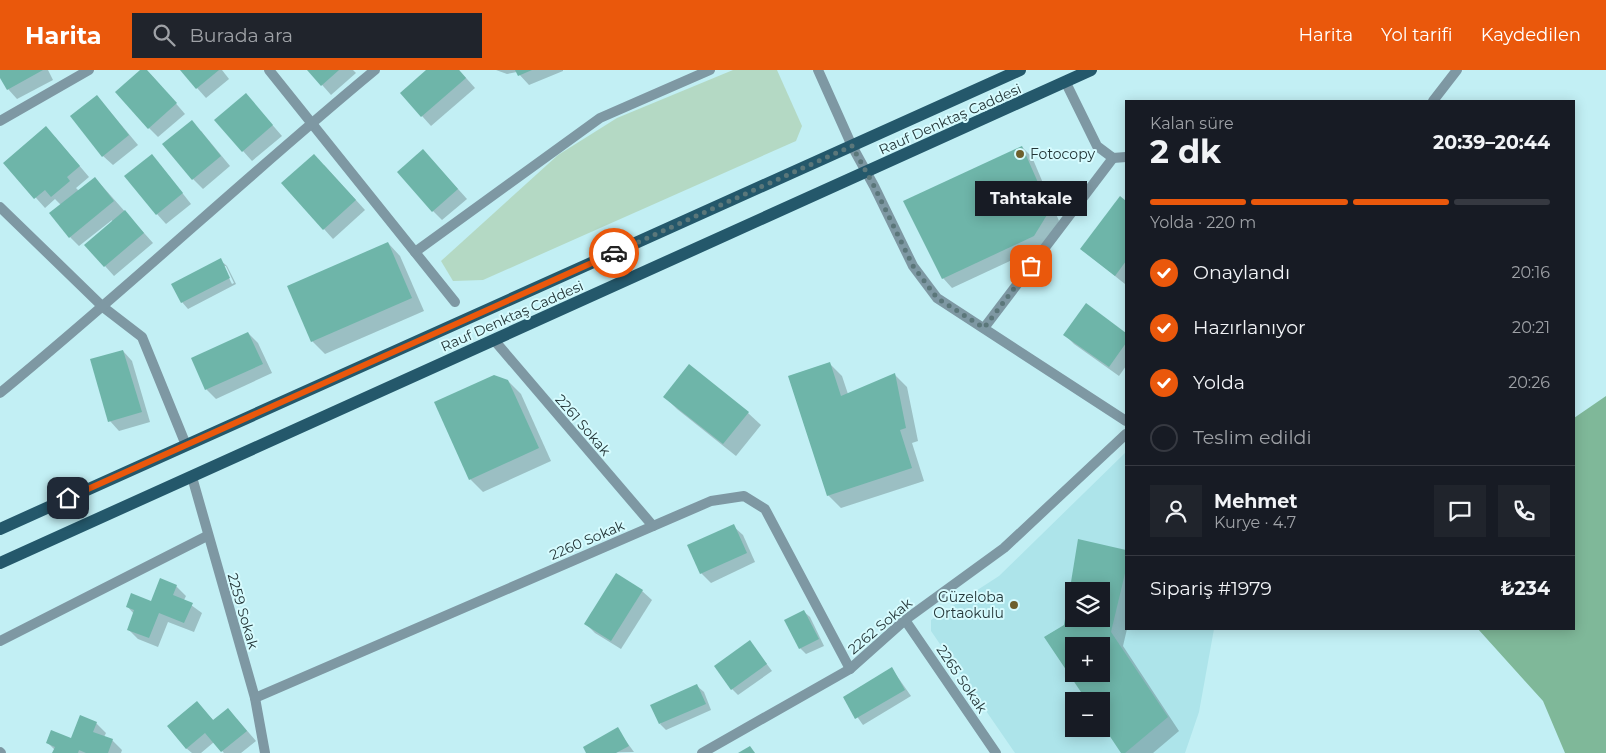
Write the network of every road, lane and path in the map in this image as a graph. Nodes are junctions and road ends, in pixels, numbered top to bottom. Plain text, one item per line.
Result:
1 (89, 70) edge
2 (269, 70) edge
3 (374, 70) edge
4 (710, 70) edge
5 (818, 70) edge
6 (1020, 70) edge
7 (1091, 70) edge
8 (1457, 70) edge
9 (1066, 83) junction
10 (1434, 100) edge
11 (0, 121) edge
12 (311, 123) junction
13 (852, 146) junction
14 (1125, 157) edge
15 (1113, 158) junction
16 (866, 173) junction
17 (0, 207) edge
18 (415, 252) junction
19 (455, 302) dead end
20 (104, 307) junction
21 (984, 328) junction
22 (494, 340) junction
23 (0, 392) edge
24 (1125, 420) edge
25 (1125, 435) edge
26 (186, 445) junction
27 (192, 477) junction
28 (652, 526) junction
29 (0, 529) edge
30 (207, 536) junction
31 (0, 563) edge
32 (905, 620) junction
33 (0, 641) edge
34 (850, 669) junction
35 (254, 698) junction
36 (265, 753) edge
37 (702, 753) edge
38 (996, 753) edge

1 - 11 street
2 - 12 street
3 - 12 street
4 - 18 street
5 - 13 street
6 - 13 main road, Rauf Denktaş Caddesi
7 - 9 main road, Rauf Denktaş Caddesi
8 - 10 street
9 - 15 street
9 - 16 main road, Rauf Denktaş Caddesi
12 - 18 street
12 - 20 street
13 - 16 street
13 - 26 main road, Rauf Denktaş Caddesi
14 - 15 street
15 - 21 street
16 - 21 street
16 - 22 main road, Rauf Denktaş Caddesi
17 - 20 street
18 - 19 street
20 - 23 street
20 - 26 street
21 - 24 street
22 - 27 main road, Rauf Denktaş Caddesi
22 - 28 street, 2261 Sokak
25 - 32 street, 2262 Sokak
26 - 29 main road, Rauf Denktaş Caddesi
27 - 30 street, 2259 Sokak
27 - 31 main road, Rauf Denktaş Caddesi
28 - 34 street, 2260 Sokak
28 - 35 street, 2260 Sokak
30 - 33 street
30 - 35 street, 2259 Sokak
32 - 34 street, 2262 Sokak
32 - 38 street, 2265 Sokak
34 - 37 street, 2262 Sokak
35 - 36 street, 2259 Sokak

